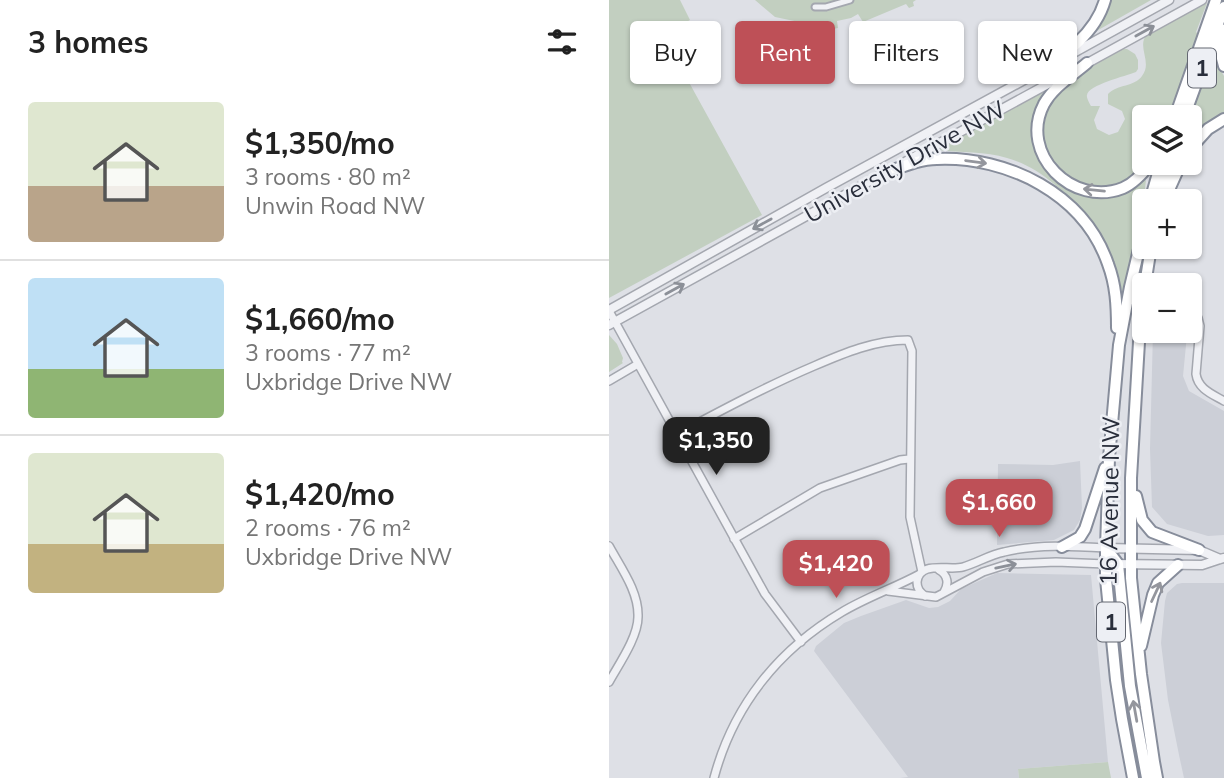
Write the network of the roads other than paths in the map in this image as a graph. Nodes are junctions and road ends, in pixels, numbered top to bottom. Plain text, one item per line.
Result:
1 (850, 0) edge
2 (1105, 0) edge
3 (1169, 0) edge
4 (1202, 0) edge
5 (1216, 0) edge
6 (815, 7) dead end
7 (1222, 13) edge
8 (1077, 43) edge
9 (1077, 51) edge
10 (1087, 63) junction
11 (1224, 66) edge
12 (1017, 84) edge
13 (1179, 105) edge
14 (1188, 105) edge
15 (1224, 119) edge
16 (1202, 136) edge
17 (885, 173) junction
18 (1140, 175) edge
19 (1137, 259) edge
20 (609, 310) edge
21 (612, 323) edge
22 (1139, 343) edge
23 (1199, 343) edge
24 (1119, 345) junction
25 (638, 364) junction
26 (609, 381) edge
27 (1224, 401) edge
28 (677, 434) junction
29 (1108, 458) junction
30 (909, 459) junction
31 (1132, 478) junction
32 (734, 540) junction
33 (609, 547) edge
34 (1062, 547) junction
35 (1106, 548) junction
36 (1131, 549) junction
37 (1199, 550) junction
38 (1222, 559) edge
39 (1106, 564) junction
40 (1118, 564) junction
41 (1131, 565) junction
42 (1178, 565) junction
43 (939, 569) junction
44 (921, 573) junction
45 (887, 591) junction
46 (944, 593) junction
47 (927, 597) junction
48 (801, 642) junction
49 (1141, 674) junction
50 (609, 682) edge
51 (714, 778) edge
52 (1133, 778) edge
53 (1147, 778) edge
54 (1157, 778) edge

1 - 6 street
2 - 8 highway
3 - 9 street, University Drive NW
10 -> 4 street, University Drive NW
5 - 13 highway, 1
7 - 11 highway
7 - 14 highway, 1
10 - 17 street, University Drive NW
18 -> 10 highway
12 -> 20 street, University Drive NW
15 - 16 highway
21 -> 17 street, University Drive NW
17 -> 24 highway
19 - 24 highway, 16 Avenue NW / 1
20 - 21 street
21 - 25 street
22 - 31 highway, 16 Avenue NW / 1
23 - 27 street
24 - 29 highway, 16 Avenue NW / 1
25 - 26 street
25 - 28 street
28 - 30 street
28 - 32 street
29 - 34 highway
29 - 35 highway, 16 Avenue NW / 1
30 - 32 street
30 - 44 street
31 - 36 highway, 16 Avenue NW / 1
31 - 37 highway
32 - 48 street
33 - 50 street
34 - 35 street
34 - 43 street
35 - 36 street
35 - 39 highway, 16 Avenue NW / 1
35 - 40 highway
36 - 37 street
36 - 41 highway, 16 Avenue NW / 1
37 - 38 street
38 - 42 street
39 - 40 street
46 -> 39 street
39 - 52 highway, 16 Avenue NW / 1
40 - 41 street
53 -> 40 highway
41 - 42 street
41 - 49 highway, 16 Avenue NW / 1
49 -> 42 highway
43 - 44 street
43 - 46 street
44 - 45 street
44 - 47 street
45 - 47 street
45 - 48 street
46 - 47 street
48 - 51 street
49 - 54 highway, 16 Avenue NW / 1

